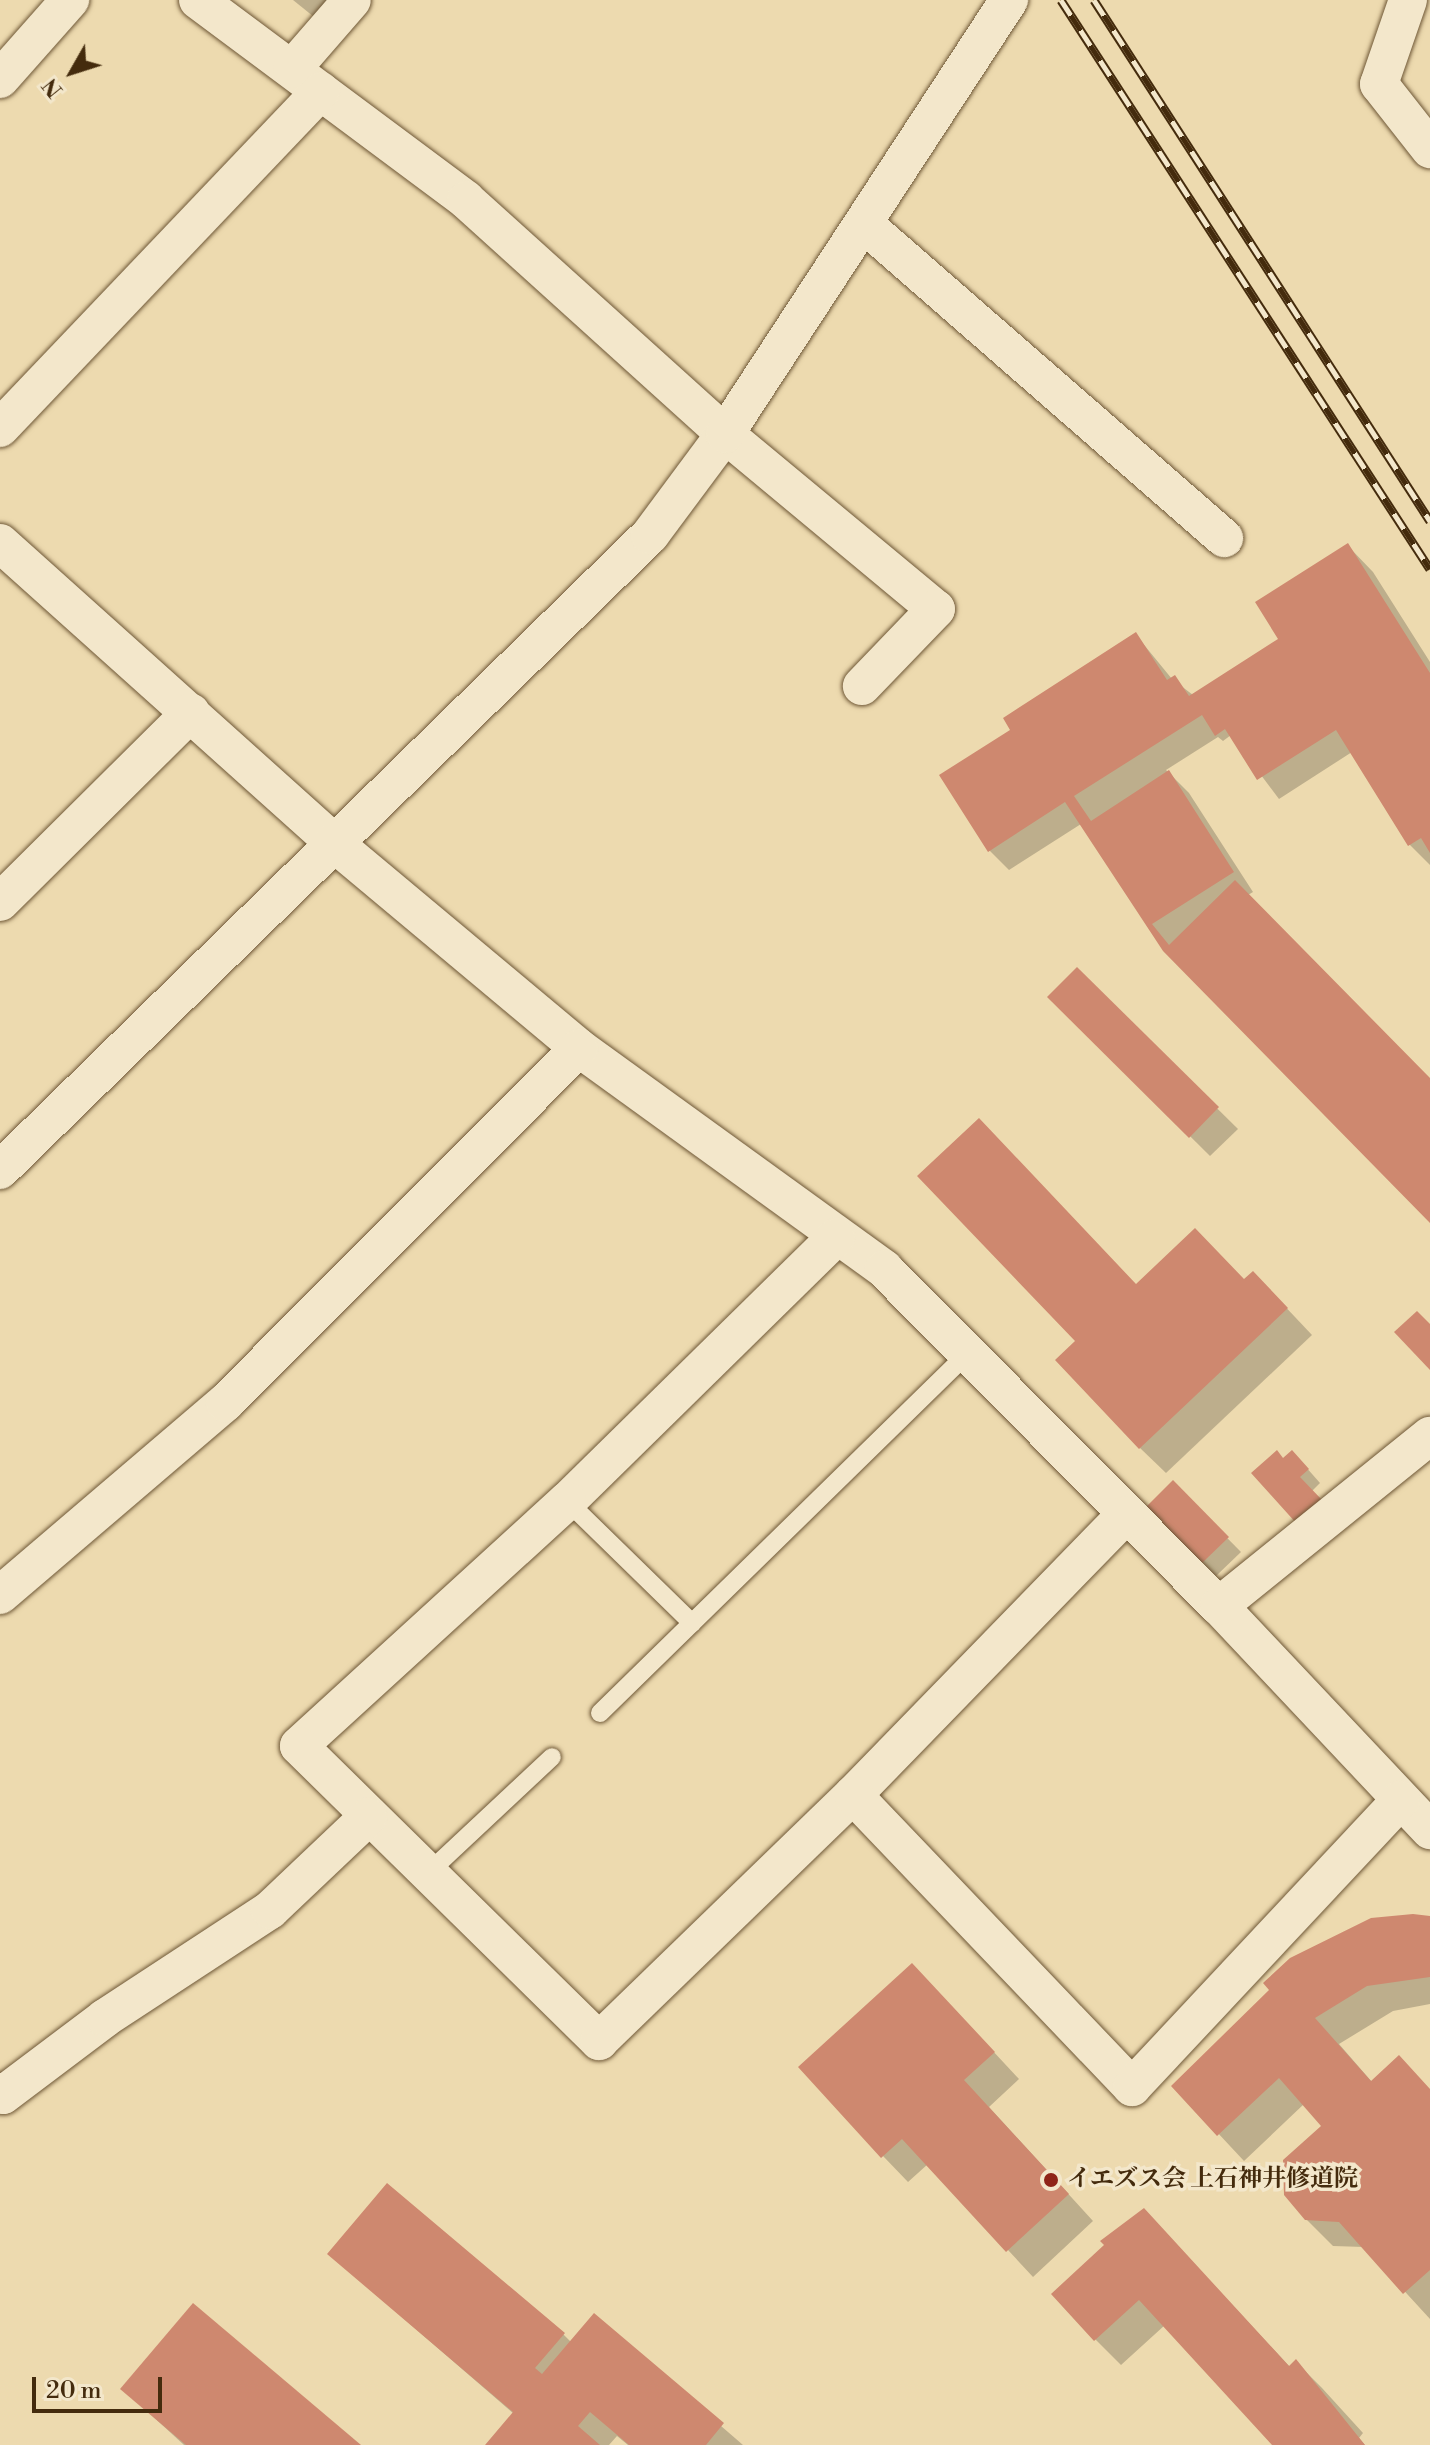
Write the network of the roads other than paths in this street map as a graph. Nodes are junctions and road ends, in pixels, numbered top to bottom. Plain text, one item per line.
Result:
1 (70, 0) edge
2 (198, 0) edge
3 (352, 0) edge
4 (1009, 0) edge
5 (1408, 0) edge
6 (0, 79) edge
7 (307, 80) junction
8 (1430, 149) edge
9 (864, 224) junction
10 (0, 428) edge
11 (725, 434) junction
12 (1224, 538) dead end
13 (6, 559) edge
14 (862, 686) dead end
15 (191, 712) junction
16 (334, 843) junction
17 (0, 902) edge
18 (579, 1048) junction
19 (0, 1170) edge
20 (836, 1237) junction
21 (967, 1354) junction
22 (1430, 1436) edge
23 (567, 1501) junction
24 (1125, 1515) junction
25 (0, 1595) edge
26 (1219, 1606) junction
27 (692, 1623) junction
28 (600, 1713) dead end
29 (552, 1757) dead end
30 (853, 1795) junction
31 (1401, 1800) junction
32 (368, 1817) junction
33 (1430, 1830) edge
34 (427, 1874) junction
35 (0, 2092) edge

1 - 6 street
2 - 7 street
3 - 7 street
4 - 9 street
5 - 8 street
7 - 10 street
7 - 11 street
9 - 11 street
9 - 12 street
11 - 14 street
11 - 16 street
13 - 15 street
15 - 16 street
15 - 17 street
16 - 18 street
16 - 19 street
18 - 20 street
18 - 25 street
20 - 21 street
20 - 23 street
21 - 24 street
21 - 27 lane
22 - 26 street
23 - 27 lane
23 - 32 street
24 - 26 street
24 - 30 street
26 - 31 street
27 - 28 lane
29 - 34 lane
30 - 31 street
30 - 34 street
31 - 33 street
32 - 34 street
32 - 35 street

